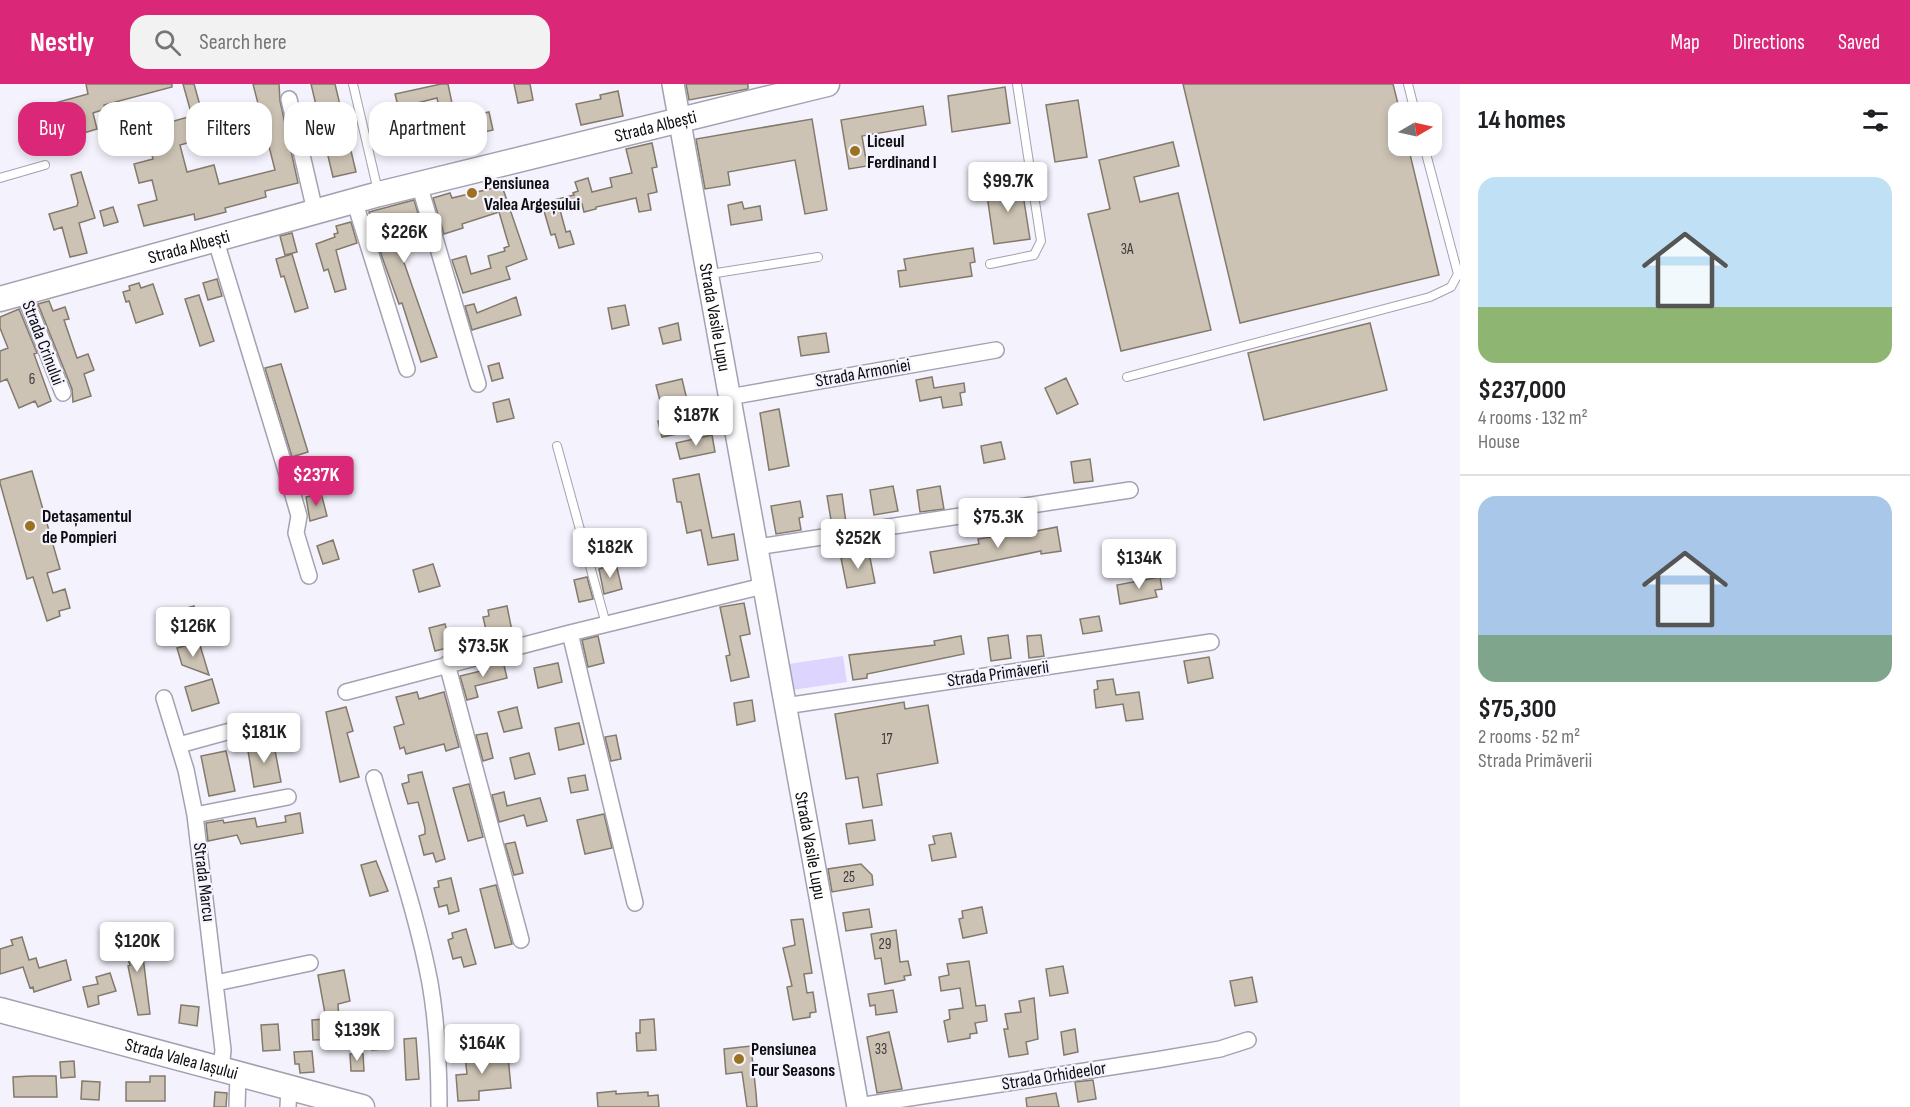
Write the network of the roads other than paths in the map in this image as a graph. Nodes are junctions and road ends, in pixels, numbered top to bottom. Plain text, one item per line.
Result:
1 (353, 84) edge
2 (674, 84) edge
3 (827, 84) edge
4 (1017, 84) edge
5 (1407, 84) edge
6 (290, 99) dead end
7 (1412, 102) edge
8 (680, 120) junction
9 (1427, 156) edge
10 (45, 165) dead end
11 (0, 178) edge
12 (418, 184) junction
13 (379, 194) junction
14 (354, 200) junction
15 (315, 211) junction
16 (215, 238) junction
17 (818, 257) dead end
18 (990, 264) dead end
19 (707, 274) junction
20 (23, 292) junction
21 (0, 299) edge
22 (996, 350) dead end
23 (407, 369) dead end
24 (1127, 377) dead end
25 (477, 384) dead end
26 (63, 393) dead end
27 (729, 397) junction
28 (557, 446) dead end
29 (1131, 490) dead end
30 (757, 547) junction
31 (309, 576) dead end
32 (763, 586) junction
33 (606, 624) junction
34 (570, 633) junction
35 (1211, 642) dead end
36 (447, 664) junction
37 (346, 692) dead end
38 (164, 698) dead end
39 (785, 706) junction
40 (263, 722) dead end
41 (179, 745) junction
42 (374, 778) dead end
43 (288, 797) dead end
44 (195, 815) junction
45 (635, 903) dead end
46 (521, 940) dead end
47 (310, 963) dead end
48 (216, 983) junction
49 (0, 1010) edge
50 (1248, 1040) dead end
51 (230, 1073) junction
52 (288, 1097) edge
53 (237, 1107) edge
54 (362, 1107) edge
55 (439, 1107) edge
56 (858, 1107) edge

1 - 13 lane
2 - 8 main road, Strada Vasile Lupu
3 - 8 main road, Strada Albești
4 - 18 lane
5 - 7 lane
6 - 15 street
8 - 12 main road, Strada Albești
8 - 19 main road, Strada Vasile Lupu
9 - 24 lane
10 - 11 lane
12 - 13 main road, Strada Albești
12 - 25 street
13 - 14 main road, Strada Albești
14 - 15 main road, Strada Albești
14 - 23 street
15 - 16 main road, Strada Albești
16 - 20 main road, Strada Albești
16 - 31 street
17 - 19 lane
19 - 27 main road, Strada Vasile Lupu
20 - 21 main road, Strada Albești
20 - 26 street, Strada Crinului
22 - 27 street, Strada Armoniei
27 - 30 main road, Strada Vasile Lupu
28 - 33 lane
29 - 30 street
30 - 32 main road, Strada Vasile Lupu
32 - 33 street
32 - 39 main road, Strada Vasile Lupu
33 - 34 street
34 - 36 street
34 - 45 street
35 - 39 street, Strada Primăverii
36 - 37 street
36 - 46 street
38 - 41 street, Strada Marcu
39 - 56 main road, Strada Vasile Lupu
40 - 41 street
41 - 44 street, Strada Marcu
42 - 55 street
43 - 44 street
44 - 48 street, Strada Marcu
47 - 48 street
48 - 51 street, Strada Marcu
49 - 51 main road, Strada Valea Iașului
50 - 56 street, Strada Orhideelor
51 - 52 main road, Strada Valea Iașului
51 - 53 street, Strada Marcu
52 - 54 main road, Strada Valea Iașului

